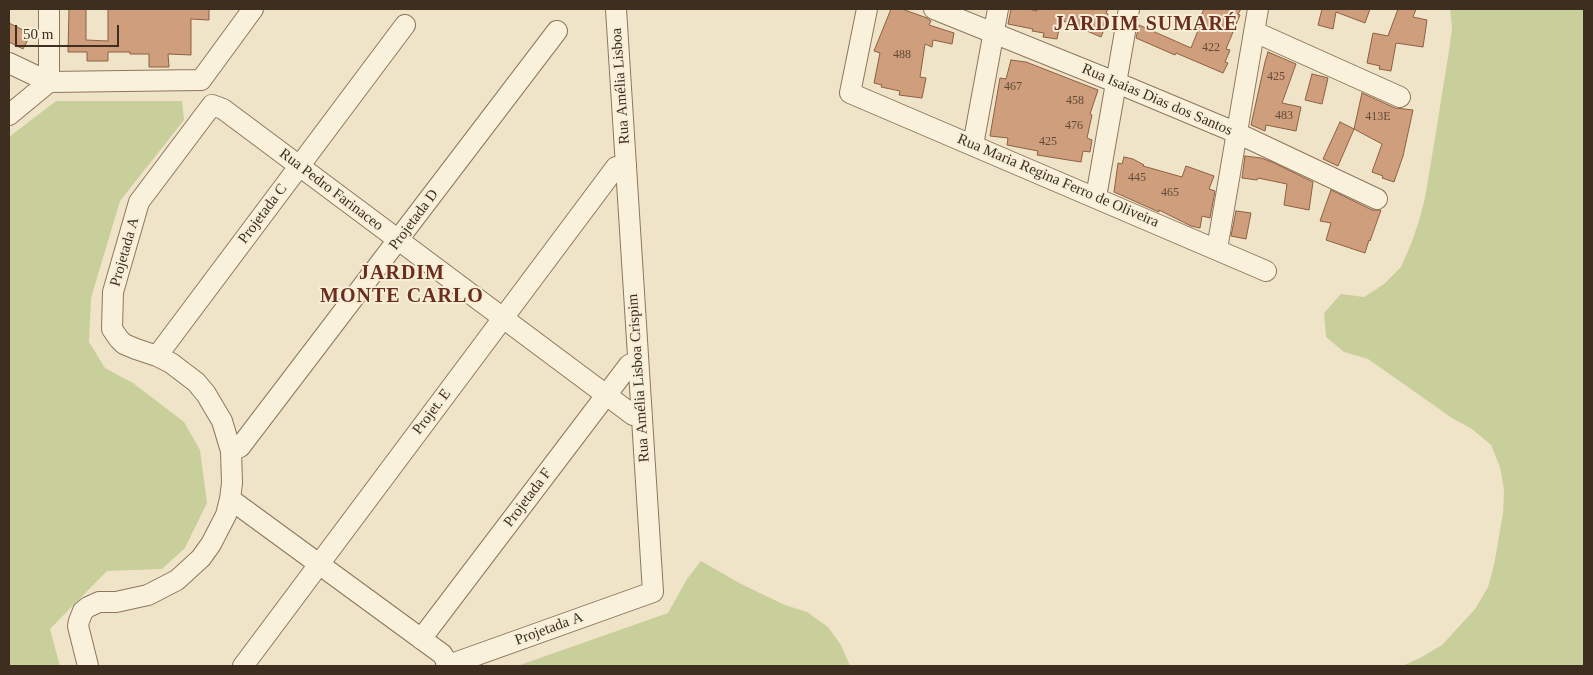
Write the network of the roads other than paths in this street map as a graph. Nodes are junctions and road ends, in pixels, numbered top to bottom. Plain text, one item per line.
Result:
1 (50, 9) edge
2 (253, 9) edge
3 (616, 9) edge
4 (867, 9) edge
5 (934, 9) edge
6 (998, 9) edge
7 (1128, 9) edge
8 (1258, 9) edge
9 (405, 24) dead end
10 (557, 32) dead end
11 (1255, 32) junction
12 (994, 34) junction
13 (9, 63) edge
14 (50, 82) junction
15 (1115, 82) junction
16 (1400, 97) dead end
17 (212, 106) joint
18 (9, 116) edge
19 (1237, 133) junction
20 (973, 145) junction
21 (626, 164) junction
22 (299, 166) junction
23 (1096, 197) junction
24 (1377, 200) dead end
25 (398, 240) junction
26 (1217, 249) junction
27 (1266, 270) dead end
28 (503, 318) junction
29 (157, 356) junction
30 (638, 362) junction
31 (606, 395) junction
32 (642, 416) junction
33 (231, 452) junction
34 (230, 499) junction
35 (319, 564) junction
36 (653, 592) joint
37 (421, 639) junction
38 (88, 666) edge
39 (243, 666) edge
40 (448, 666) edge

1 - 14 street
2 - 14 street
3 - 21 street, Rua Amélia Lisboa
4 - 20 street, Rua Maria Regina Ferro de Oliveira
5 - 12 street, Rua Isaias Dias dos Santos
6 - 12 street
7 - 15 street
8 - 11 street
9 - 22 street, Projetada C
10 - 25 street, Projetada D
11 - 16 street
11 - 19 street
12 - 15 street, Rua Isaias Dias dos Santos
12 - 20 street
13 - 14 street
14 - 18 street
15 - 19 street, Rua Isaias Dias dos Santos
15 - 23 street
17 - 22 street, Rua Pedro Farinaceo
17 - 29 street, Projetada A
19 - 24 street, Rua Isaias Dias dos Santos
19 - 26 street
20 - 23 street, Rua Maria Regina Ferro de Oliveira
21 - 28 street, Projet. E
21 - 30 street, Rua Amélia Lisboa Crispim
22 - 25 street, Rua Pedro Farinaceo
22 - 29 street, Projetada C
23 - 26 street, Rua Maria Regina Ferro de Oliveira
25 - 28 street, Rua Pedro Farinaceo
25 - 33 street, Projetada D
26 - 27 street, Rua Maria Regina Ferro de Oliveira
28 - 31 street, Rua Pedro Farinaceo
28 - 35 street, Projet. E
29 - 33 street, Projetada A
30 - 31 street, Projetada F
30 - 32 street, Rua Amélia Lisboa Crispim
31 - 32 street, Rua Pedro Farinaceo
31 - 37 street, Projetada F
32 - 36 street, Rua Amélia Lisboa Crispim
33 - 34 street, Projetada A
34 - 35 street
34 - 38 street, Projetada A
35 - 37 street
35 - 39 street, Projet. E
36 - 40 street, Projetada A
37 - 40 street

